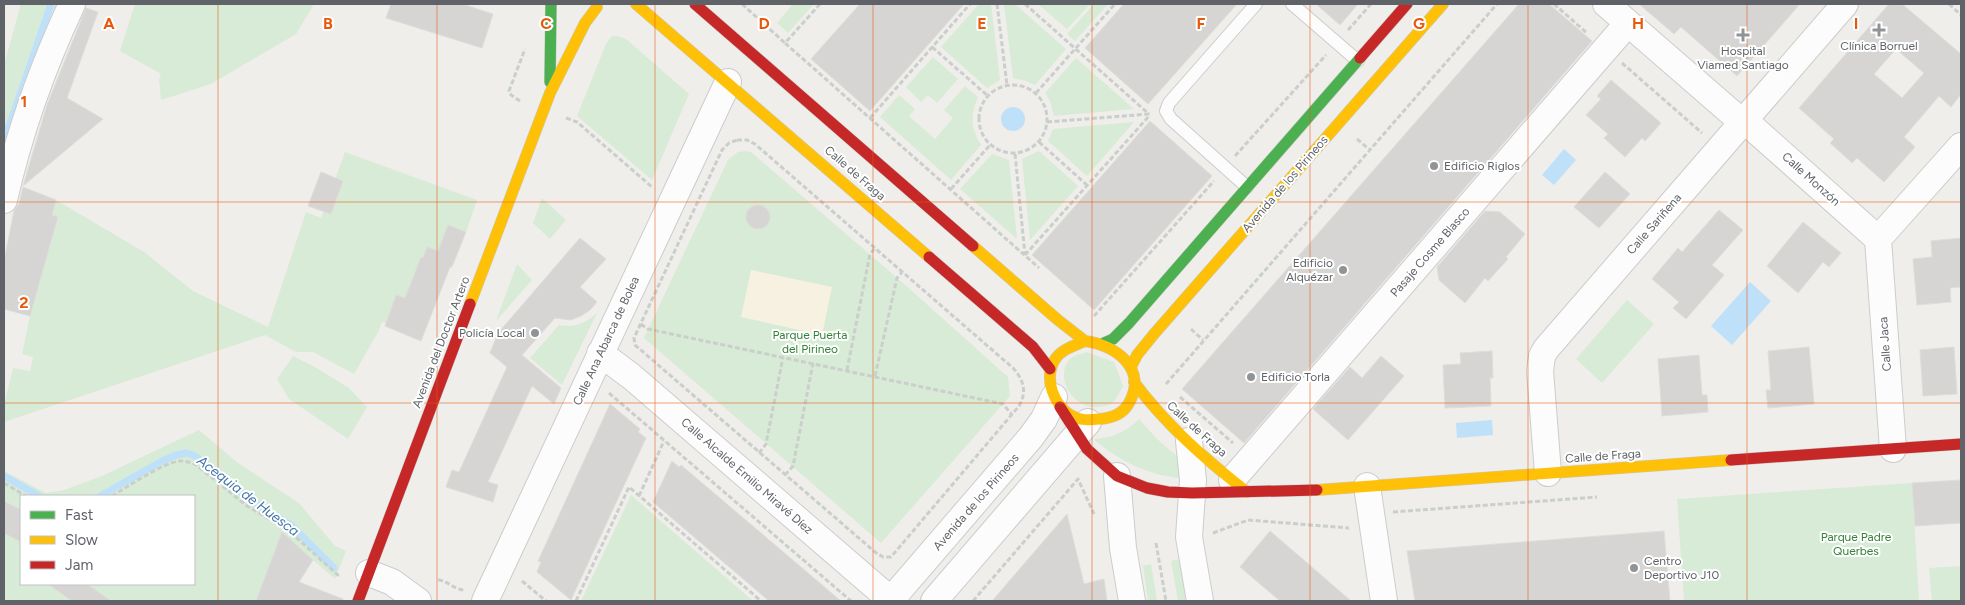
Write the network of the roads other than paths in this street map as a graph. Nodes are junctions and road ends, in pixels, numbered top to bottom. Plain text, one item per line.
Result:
1 (72, 4) edge
2 (551, 4) edge
3 (636, 4) edge
4 (695, 4) edge
5 (1256, 4) edge
6 (1292, 4) edge
7 (1407, 4) edge
8 (1443, 4) edge
9 (1606, 4) edge
10 (602, 5) edge
11 (1838, 6) edge
12 (580, 7) dead end
13 (1628, 24) junction
14 (1358, 61) junction
15 (728, 82) junction
16 (550, 93) junction
17 (1743, 121) junction
18 (1961, 146) edge
19 (1247, 187) junction
20 (4, 200) edge
21 (1878, 239) junction
22 (1085, 341) junction
23 (1104, 343) junction
24 (600, 353) junction
25 (1131, 367) junction
26 (1050, 368) junction
27 (1134, 382) junction
28 (1057, 402) junction
29 (1082, 428) junction
30 (1189, 442) junction
31 (1961, 444) edge
32 (1892, 449) junction
33 (1548, 473) junction
34 (1117, 476) junction
35 (1240, 486) junction
36 (1367, 486) junction
37 (1192, 493) junction
38 (369, 573) junction
39 (476, 593) edge
40 (358, 601) edge
41 (418, 601) edge
42 (891, 601) edge
43 (934, 601) edge
44 (1132, 601) edge
45 (1200, 601) edge
46 (1384, 601) edge

1 - 20 street
2 - 16 main road, Avenida del Doctor Artero
3 - 15 main road, Calle de Fraga
4 - 22 main road, Calle de Fraga
5 - 19 lane
6 - 14 lane
7 - 14 main road
8 - 25 main road, Avenida de los Pirineos
9 - 13 street, Calle Monzón
10 - 12 main road
10 - 16 main road, Avenida del Doctor Artero
11 - 17 street, Calle Sariñena
13 - 17 street, Calle Monzón
13 - 35 street, Pasaje Cosme Blasco
14 - 19 main road
15 - 24 street, Calle Ana Abarca de Bolea
15 - 26 main road, Calle de Fraga
16 - 38 main road, Avenida del Doctor Artero
17 - 21 street, Calle Monzón
17 - 33 street, Calle Sariñena
18 - 21 street
19 - 23 main road
21 - 32 street, Calle Jaca
22 - 23 main road
22 - 26 main road
23 - 25 main road
24 - 39 street, Calle Ana Abarca de Bolea
24 - 42 street, Calle Alcalde Emilio Miravé Díez
25 - 27 main road
26 - 28 main road
27 - 29 main road
27 - 30 main road, Calle de Fraga
28 - 29 main road, Calle de Fraga
28 - 29 main road
28 - 42 street, Avenida de los Pirineos
29 - 34 main road, Calle de Fraga
29 - 43 street
30 - 35 main road, Calle de Fraga
30 - 37 street
31 - 32 main road, Calle de Fraga
32 - 33 main road, Calle de Fraga
33 - 36 main road, Calle de Fraga
34 - 37 main road, Calle de Fraga
34 - 44 street
35 - 36 main road, Calle de Fraga
35 - 37 main road, Calle de Fraga
36 - 46 street
37 - 45 street
38 - 40 main road, Avenida del Doctor Artero
38 - 41 street

